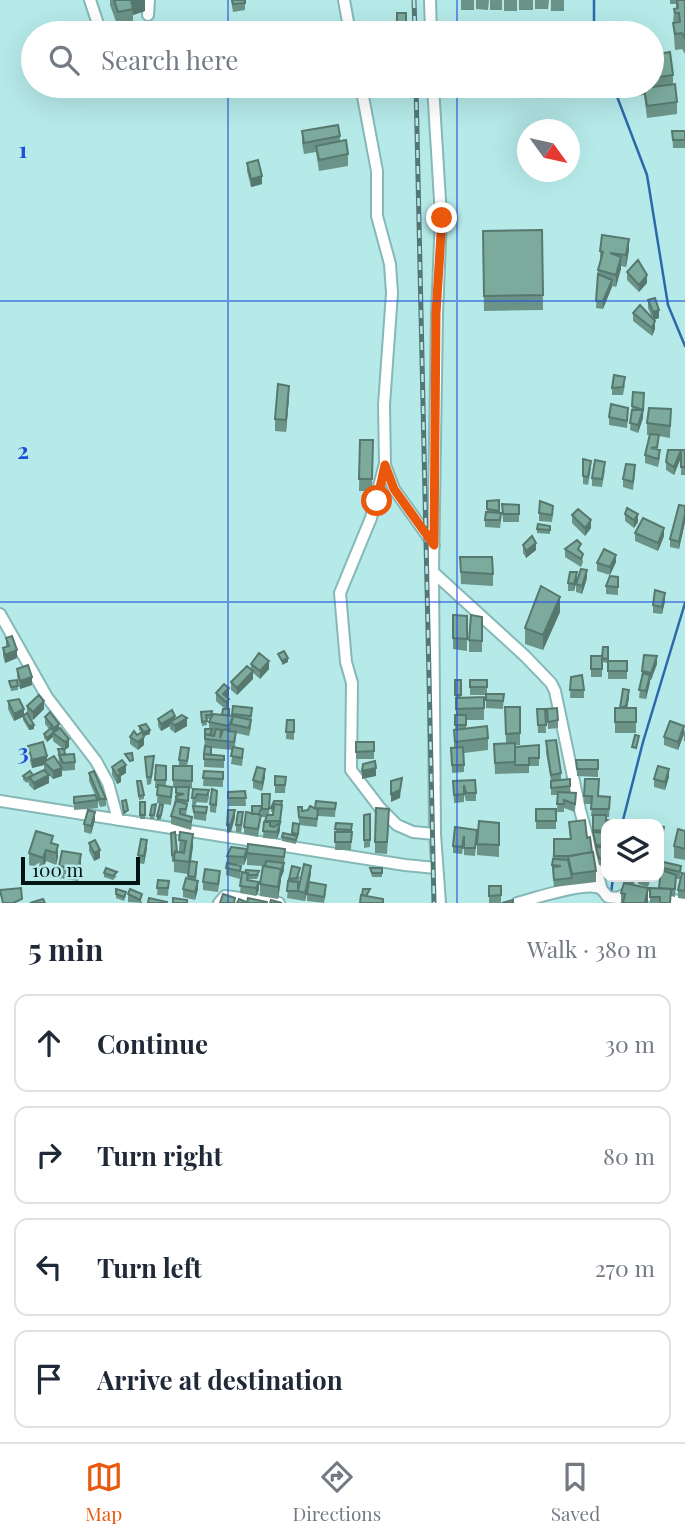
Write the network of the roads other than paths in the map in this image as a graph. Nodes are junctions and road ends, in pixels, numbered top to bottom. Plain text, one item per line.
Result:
1 (90, 0) edge
2 (149, 0) edge
3 (344, 0) edge
4 (430, 0) edge
5 (148, 15) dead end
6 (97, 21) edge
7 (348, 21) edge
8 (431, 21) edge
9 (362, 98) edge
10 (434, 98) edge
11 (385, 465) junction
12 (434, 545) junction
13 (433, 572) junction
14 (0, 614) edge
15 (0, 801) edge
16 (118, 820) junction
17 (435, 834) junction
18 (436, 868) junction
19 (609, 895) junction
20 (685, 902) edge
21 (219, 903) edge
22 (279, 903) edge
23 (440, 903) edge
24 (517, 903) edge

1 - 6 street
2 - 5 street
3 - 7 street
4 - 8 street
9 - 11 street
10 - 12 street
11 - 12 street
11 - 17 street
12 - 13 street
13 - 17 street
13 - 19 street
14 - 16 street
15 - 16 street
16 - 18 street
17 - 18 street
18 - 23 street
19 - 20 street
19 - 24 street
21 - 22 street

